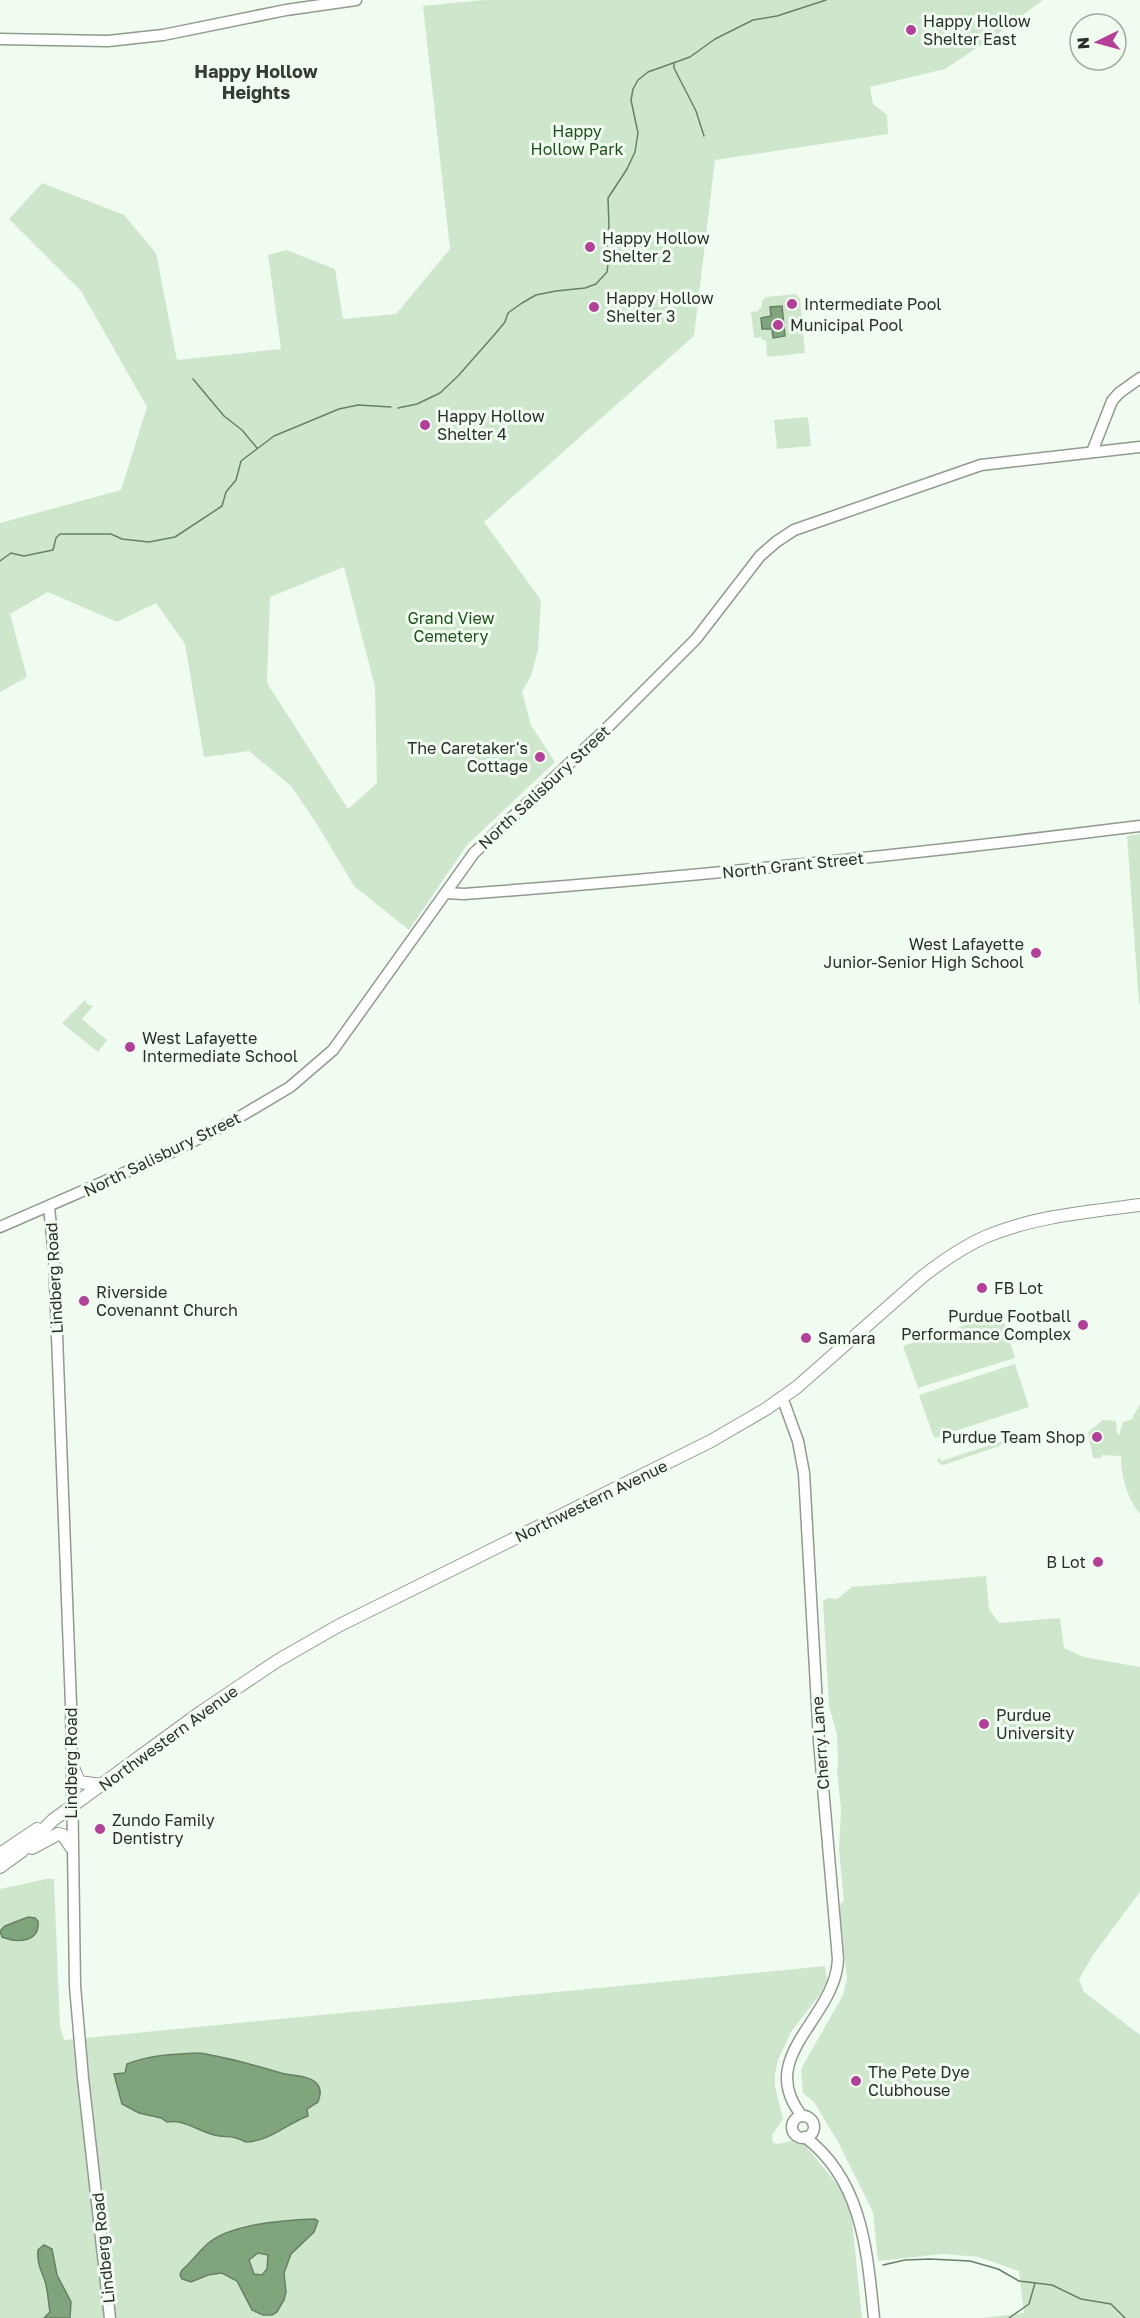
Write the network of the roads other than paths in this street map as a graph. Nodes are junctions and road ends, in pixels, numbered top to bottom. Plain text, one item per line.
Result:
1 (356, 0) edge
2 (0, 39) edge
3 (1140, 378) edge
4 (1140, 447) edge
5 (1092, 452) junction
6 (1140, 826) edge
7 (446, 893) junction
8 (1140, 1205) edge
9 (49, 1207) junction
10 (0, 1227) edge
11 (782, 1397) junction
12 (72, 1765) junction
13 (102, 1785) junction
14 (72, 1808) junction
15 (47, 1825) junction
16 (71, 1846) junction
17 (22, 1851) junction
18 (0, 1854) edge
19 (0, 1867) edge
20 (798, 2118) junction
21 (809, 2135) junction
22 (110, 2318) edge
23 (874, 2318) edge

1 - 2 street
3 - 5 street
4 - 5 street, North Salisbury Street
5 - 7 street, North Salisbury Street
6 - 7 street, North Grant Street
7 - 9 street, North Salisbury Street
8 - 11 main road, Northwestern Avenue
9 - 10 street, North Salisbury Street
9 - 12 street, Lindberg Road
11 - 13 main road, Northwestern Avenue
11 - 20 street, Cherry Lane
12 - 13 main road
12 - 14 street, Lindberg Road
13 - 14 main road, Northwestern Avenue
14 - 15 main road, Northwestern Avenue
14 - 16 street, Lindberg Road
15 - 17 main road, Northwestern Avenue
15 - 18 main road, Northwestern Avenue
16 - 17 main road
16 - 22 street, Lindberg Road
17 - 19 main road, Northwestern Avenue
20 - 21 street
20 - 21 street
21 - 23 street

